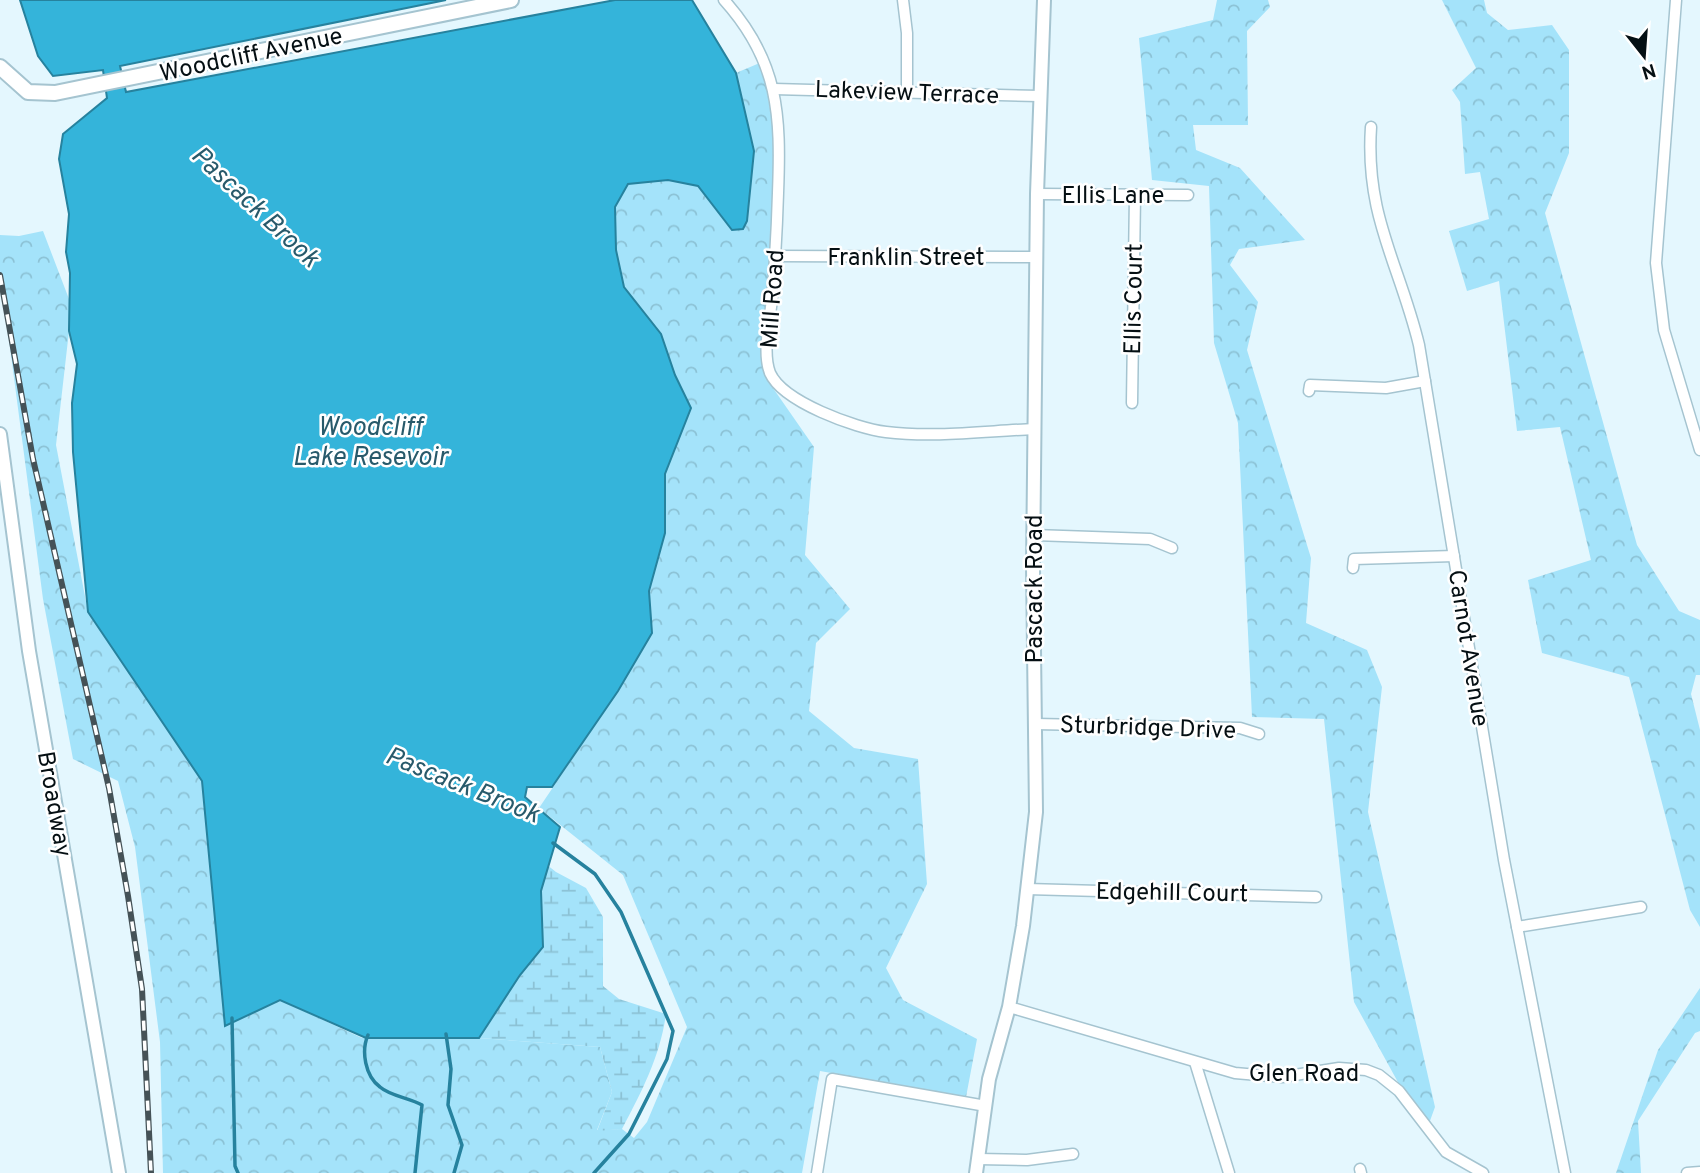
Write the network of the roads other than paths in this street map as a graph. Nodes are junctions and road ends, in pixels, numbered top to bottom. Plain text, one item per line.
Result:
1 (511, 0) edge
2 (724, 0) edge
3 (902, 0) edge
4 (1044, 0) edge
5 (1676, 0) edge
6 (0, 67) edge
7 (774, 89) junction
8 (907, 92) junction
9 (1039, 96) junction
10 (1371, 127) dead end
11 (1037, 194) junction
12 (1135, 195) junction
13 (1188, 195) dead end
14 (776, 256) junction
15 (1037, 257) junction
16 (1425, 381) junction
17 (1309, 391) dead end
18 (1132, 403) dead end
19 (1034, 429) junction
20 (0, 434) edge
21 (1700, 450) edge
22 (1034, 535) junction
23 (1172, 548) dead end
24 (1454, 556) junction
25 (1353, 568) dead end
26 (1035, 724) junction
27 (1259, 734) dead end
28 (1027, 889) junction
29 (1316, 897) dead end
30 (1641, 908) dead end
31 (1517, 928) junction
32 (1009, 1007) junction
33 (1195, 1062) junction
34 (986, 1107) junction
35 (1073, 1154) dead end
36 (978, 1159) junction
37 (1700, 1172) edge
38 (119, 1173) edge
39 (817, 1173) edge
40 (976, 1173) edge
41 (1229, 1173) edge
42 (1483, 1173) edge
43 (1565, 1173) edge
44 (1687, 1173) edge

1 - 6 main road, Woodcliff Avenue
2 - 7 street, Mill Road
3 - 8 street
4 - 9 street, Pascack Road
5 - 21 street
7 - 8 street, Lakeview Terrace
7 - 14 street, Mill Road
8 - 9 street, Lakeview Terrace
9 - 11 street, Pascack Road
10 - 16 street, Carnot Avenue
11 - 12 street, Ellis Lane
11 - 15 street, Pascack Road
12 - 13 street, Ellis Lane
12 - 18 street, Ellis Court
14 - 15 street, Franklin Street
14 - 19 street, Mill Road
15 - 19 street, Pascack Road
16 - 17 street
16 - 24 street, Carnot Avenue
19 - 22 street, Pascack Road
20 - 38 street, Broadway
22 - 23 street
22 - 26 street, Pascack Road
24 - 25 street
24 - 31 street, Carnot Avenue
26 - 27 street, Sturbridge Drive
26 - 28 street, Pascack Road
28 - 29 street, Edgehill Court
28 - 32 street, Pascack Road
30 - 31 street
31 - 43 street, Carnot Avenue
32 - 33 street, Glen Road
32 - 34 street, Pascack Road
33 - 41 street
33 - 42 street, Glen Road
34 - 36 street, Pascack Road
34 - 39 street
35 - 36 street
36 - 40 street, Pascack Road
37 - 44 street

